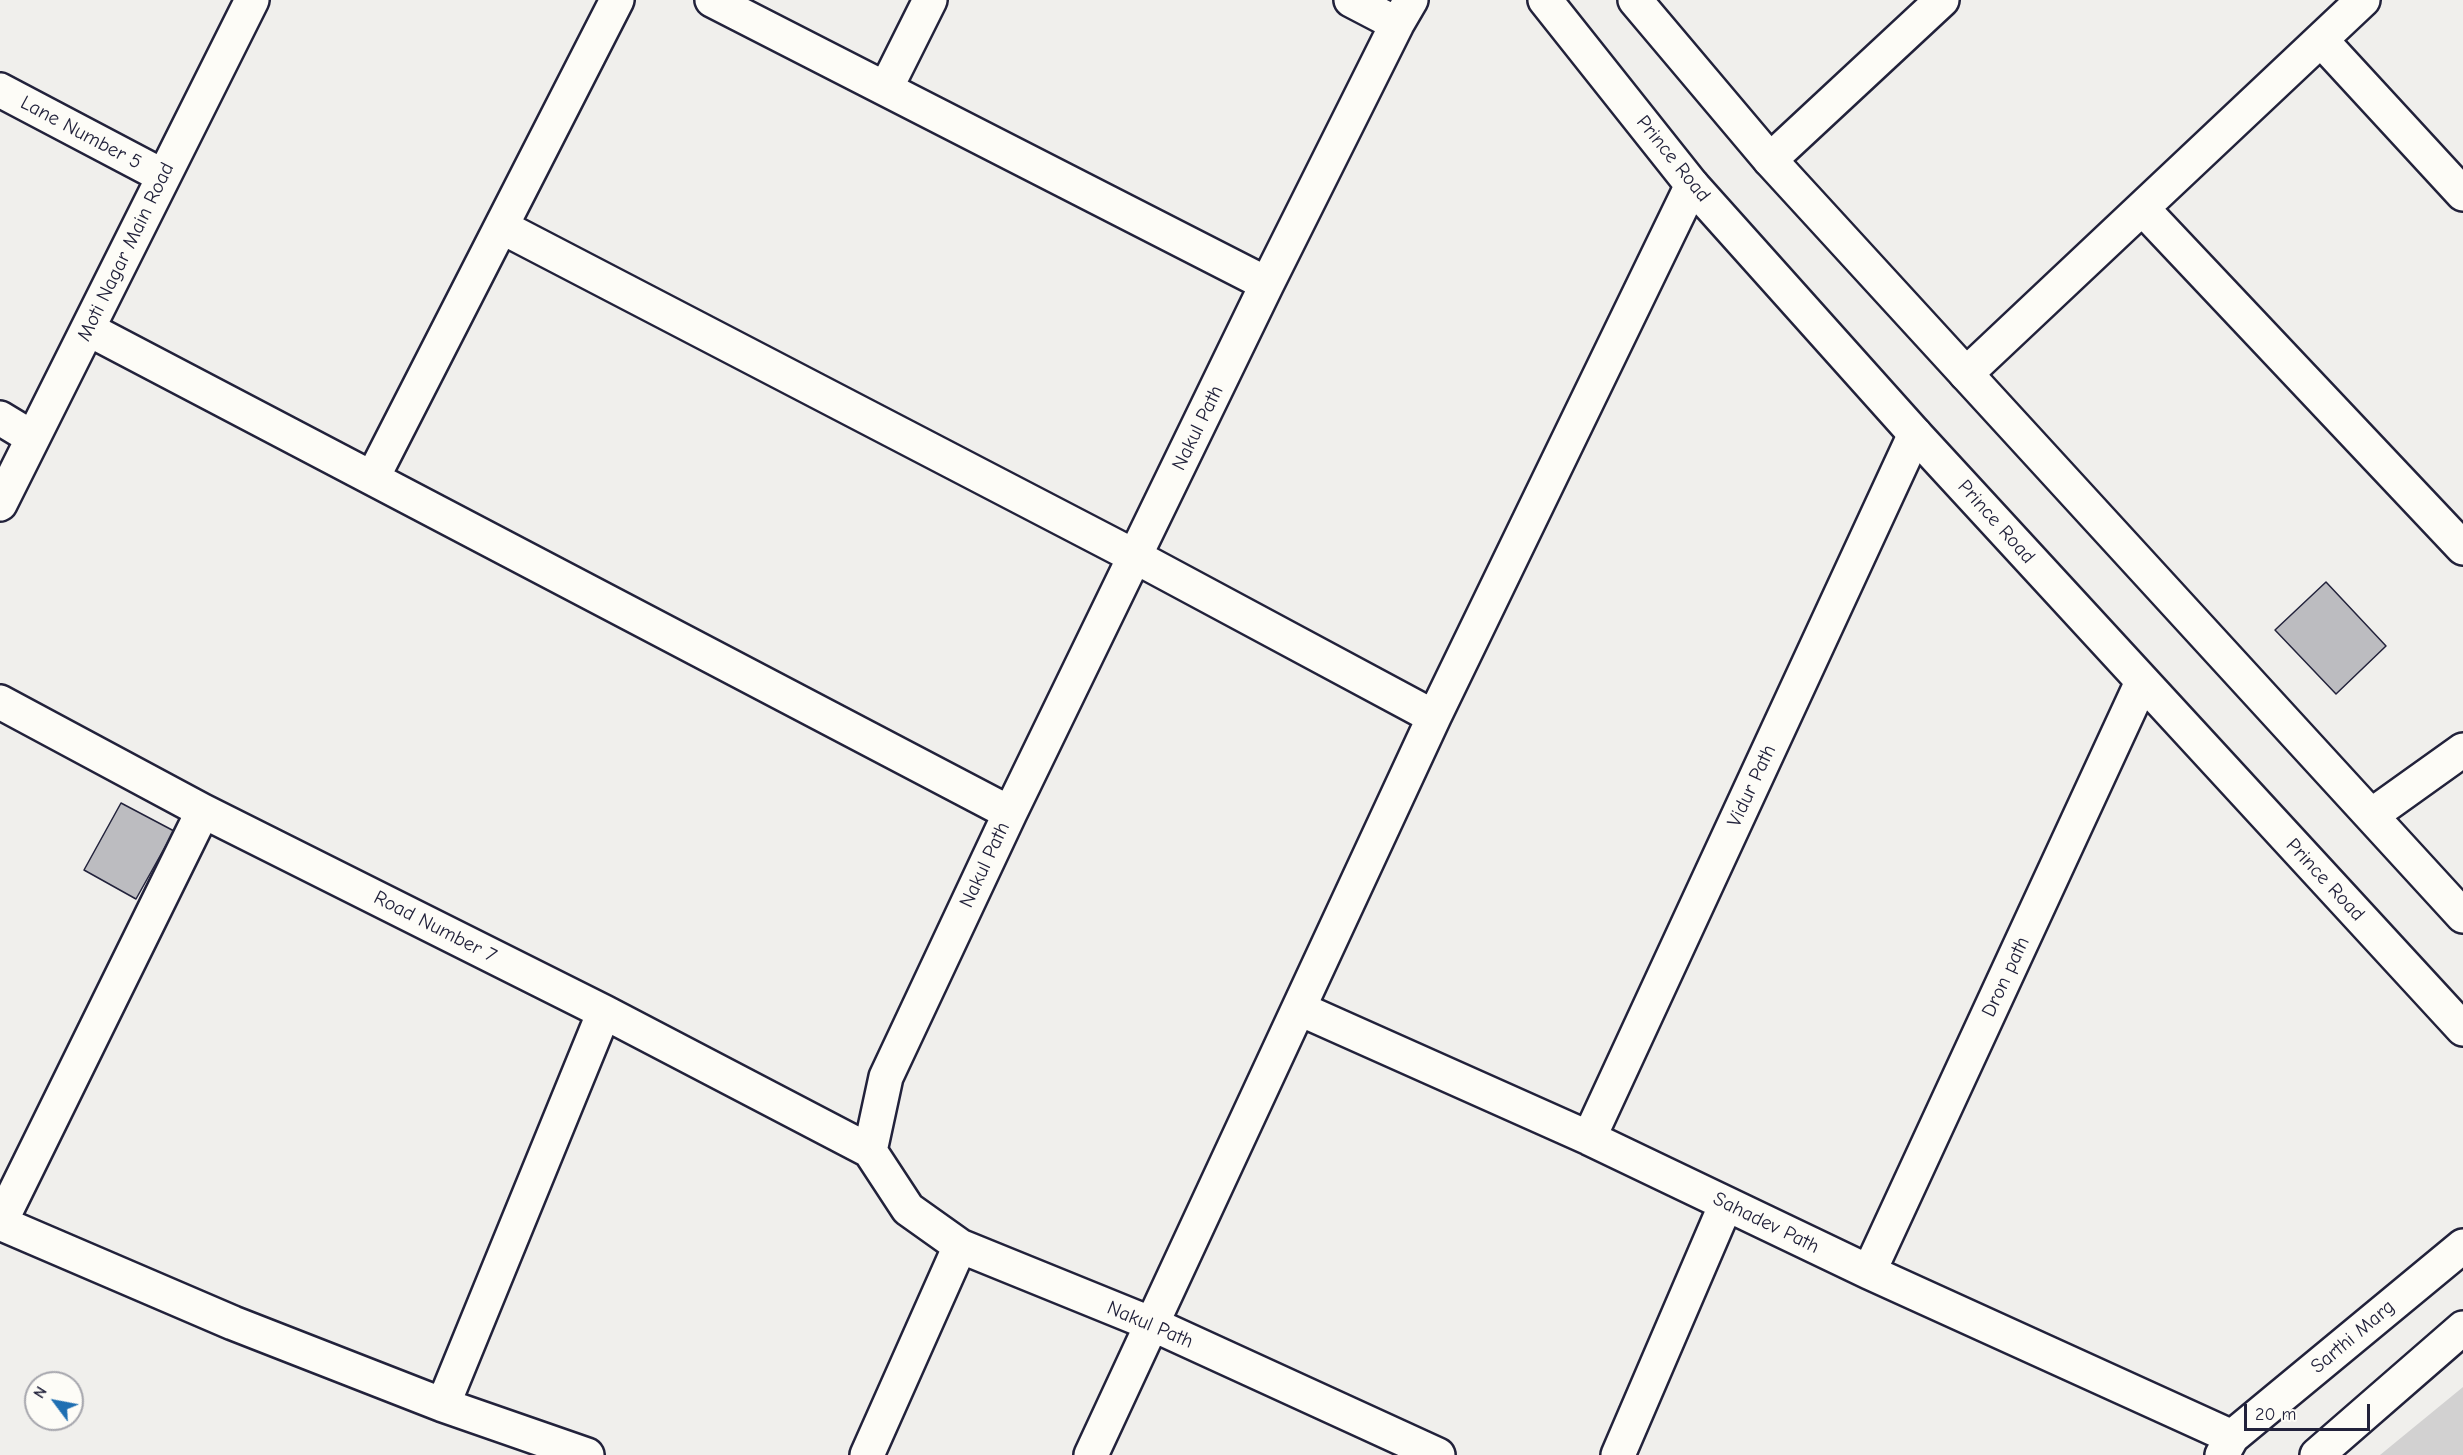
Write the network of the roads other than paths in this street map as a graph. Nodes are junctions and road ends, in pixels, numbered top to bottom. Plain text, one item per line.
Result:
1 (252, 0) edge
2 (617, 0) edge
3 (712, 0) edge
4 (930, 0) edge
5 (1351, 0) edge
6 (1545, 0) edge
7 (1635, 0) edge
8 (1942, 0) edge
9 (2363, 0) edge
10 (1404, 12) edge
11 (2321, 40) junction
12 (886, 88) junction
13 (0, 90) edge
14 (1770, 160) junction
15 (163, 177) junction
16 (1692, 185) junction
17 (2463, 194) edge
18 (2143, 209) junction
19 (502, 227) junction
20 (1267, 284) junction
21 (88, 329) junction
22 (1966, 374) junction
23 (0, 418) edge
24 (1915, 434) junction
25 (33, 438) junction
26 (373, 477) junction
27 (0, 504) edge
28 (2463, 548) edge
29 (1136, 557) junction
30 (2142, 682) junction
31 (0, 702) edge
32 (1434, 717) junction
33 (2463, 750) edge
34 (203, 811) junction
35 (1010, 813) junction
36 (2372, 815) junction
37 (2463, 916) edge
38 (1300, 1009) junction
39 (604, 1012) junction
40 (2463, 1029) edge
41 (1589, 1138) junction
42 (870, 1151) junction
43 (1726, 1204) junction
44 (0, 1223) edge
45 (960, 1245) junction
46 (2463, 1246) edge
47 (1869, 1272) junction
48 (1152, 1324) junction
49 (2463, 1328) edge
50 (443, 1406) junction
51 (2227, 1446) edge
52 (1432, 1454) edge
53 (586, 1455) edge
54 (867, 1455) edge
55 (1091, 1455) edge
56 (1618, 1455) edge
57 (2317, 1455) edge

1 - 15 street, Moti Nagar Main Road
2 - 19 street
3 - 12 street
4 - 12 street
5 - 10 street
6 - 16 street, Prince Road
7 - 14 street
8 - 14 street
9 - 11 street
10 - 20 street, Nakul Path
11 - 17 street
11 - 18 street
12 - 20 street
13 - 15 street, Lane Number 5
14 - 22 street
15 - 21 street, Moti Nagar Main Road
16 - 24 street, Prince Road
16 - 32 street
18 - 22 street
18 - 28 street
19 - 26 street
19 - 29 street
20 - 29 street, Nakul Path
21 - 25 street, Moti Nagar Main Road
21 - 26 street
22 - 36 street
23 - 25 street
24 - 30 street, Prince Road
24 - 41 street, Vidur Path
25 - 27 street, Moti Nagar Main Road
26 - 35 street
29 - 32 street
29 - 35 street, Nakul Path
30 - 40 street, Prince Road
30 - 47 street, Dron path
31 - 34 street, Road Number 7
32 - 38 street
33 - 36 street
34 - 39 street, Road Number 7
34 - 44 street
35 - 42 street, Nakul Path
36 - 37 street
38 - 41 street, Sahadev Path
38 - 48 street
39 - 42 street, Road Number 7
39 - 50 street
41 - 43 street, Sahadev Path
42 - 45 street, Nakul Path
43 - 47 street, Sahadev Path
43 - 56 street
44 - 50 street
45 - 48 street, Nakul Path
45 - 54 street
46 - 51 street, Sarthi Marg
47 - 51 street, Sahadev Path
48 - 52 street, Nakul Path
48 - 55 street
49 - 57 street
50 - 53 street

